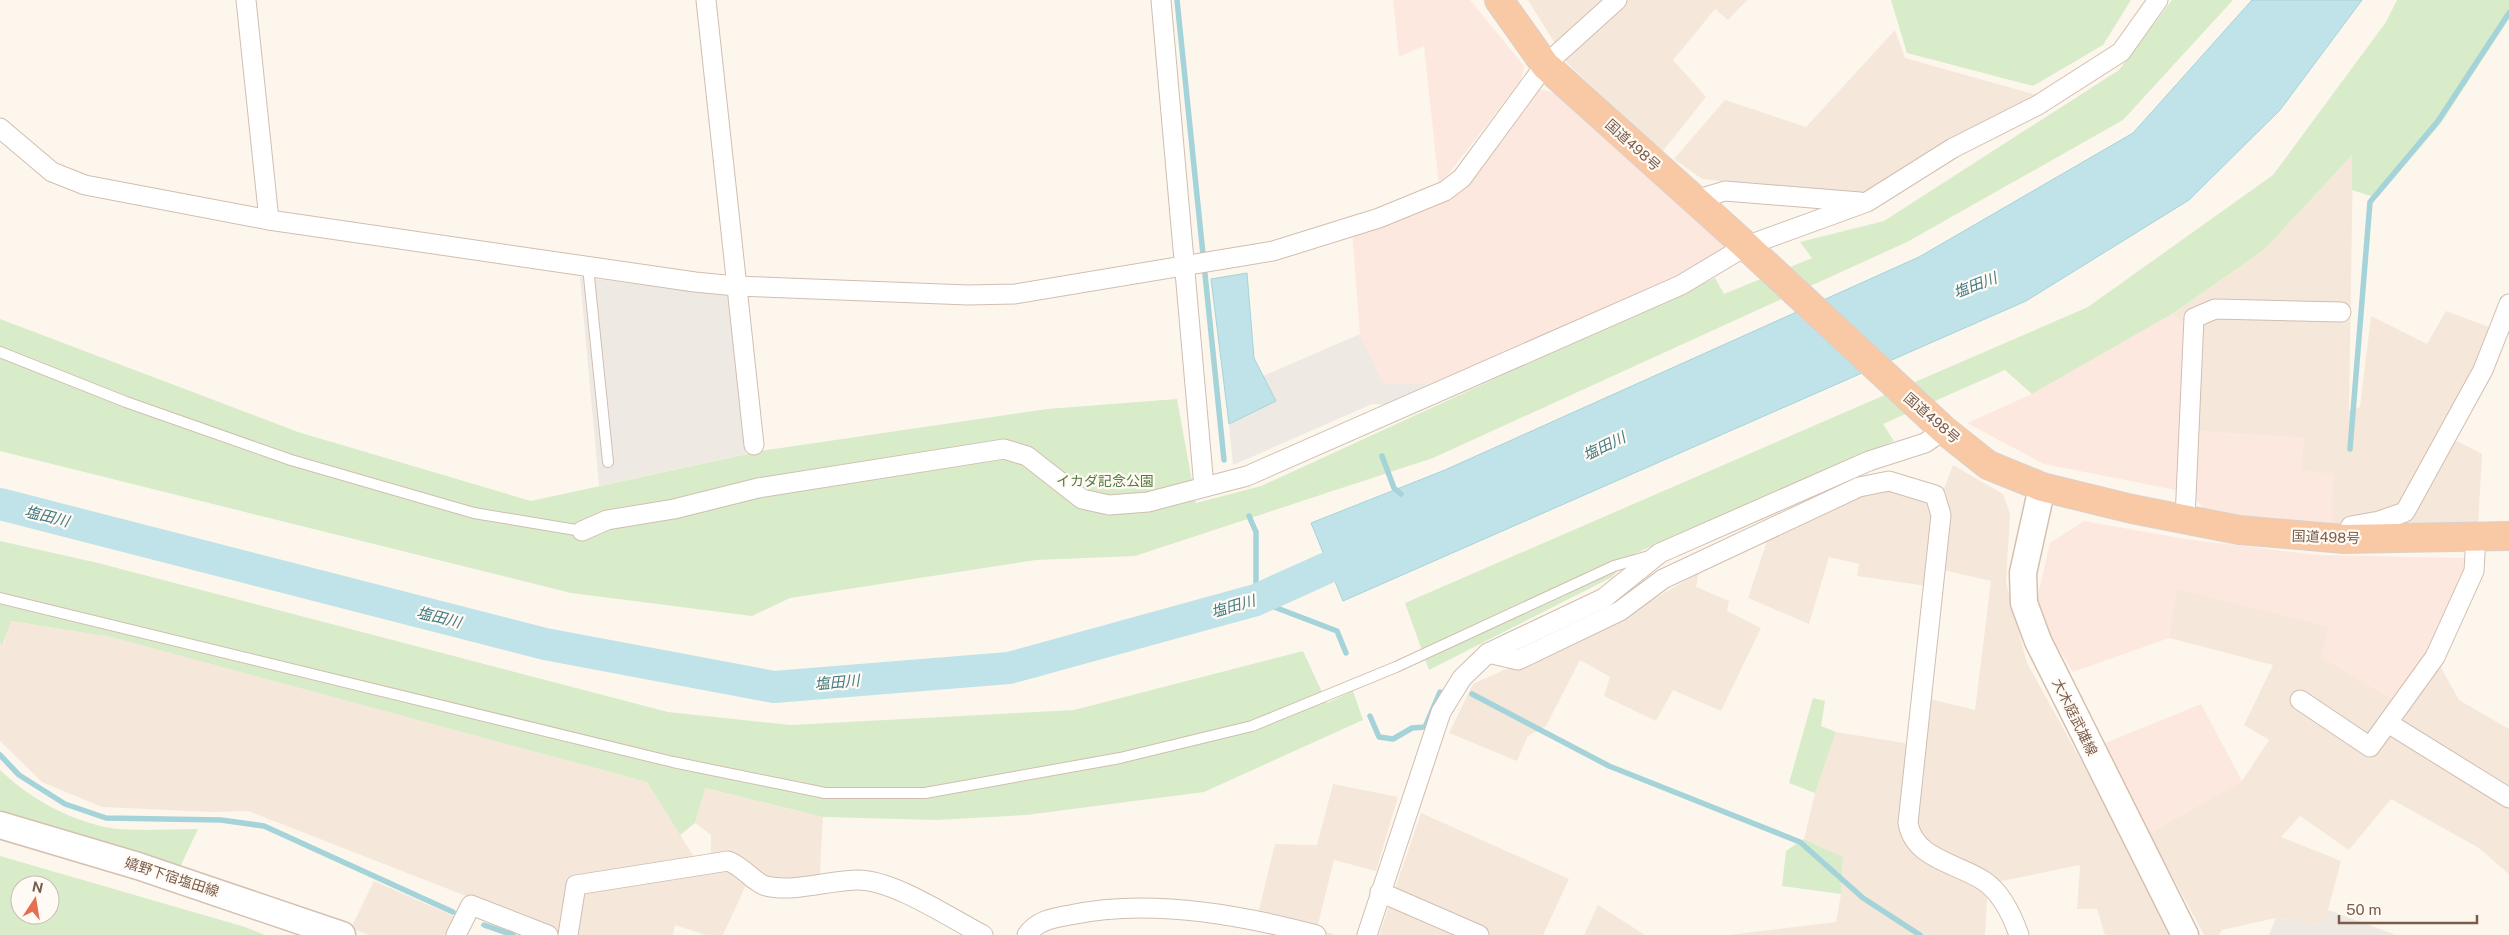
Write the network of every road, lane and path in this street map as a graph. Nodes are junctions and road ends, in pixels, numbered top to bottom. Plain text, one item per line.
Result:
1 (246, 0) edge
2 (706, 0) edge
3 (1161, 0) edge
4 (1499, 0) edge
5 (1617, 0) edge
6 (2158, 0) edge
7 (1545, 65) junction
8 (0, 128) edge
9 (1695, 200) junction
10 (1867, 202) junction
11 (269, 220) junction
12 (1746, 246) junction
13 (1197, 265) junction
14 (588, 268) junction
15 (736, 286) junction
16 (2509, 304) edge
17 (2341, 312) dead end
18 (0, 352) edge
19 (1944, 430) junction
20 (754, 445) dead end
21 (608, 462) dead end
22 (1204, 487) junction
23 (2042, 487) junction
24 (2184, 519) junction
25 (582, 531) joint
26 (2476, 536) junction
27 (2509, 536) edge
28 (2344, 539) junction
29 (1660, 553) junction
30 (0, 598) edge
31 (1488, 653) junction
32 (2300, 700) dead end
33 (2388, 723) junction
34 (2509, 798) edge
35 (0, 825) edge
36 (1380, 892) junction
37 (342, 935) edge
38 (456, 935) edge
39 (548, 935) edge
40 (568, 935) edge
41 (983, 935) edge
42 (1027, 935) edge
43 (1316, 935) edge
44 (1367, 935) edge
45 (1479, 935) edge
46 (2019, 935) edge
47 (2185, 935) edge

1 - 11 street
2 - 15 street
3 - 13 street
4 - 7 highway, 国道498号
5 - 7 street
6 - 10 street
7 - 9 highway, 国道498号
7 - 13 street
8 - 11 street
9 - 10 street
9 - 12 highway, 国道498号
10 - 12 street
11 - 14 street
12 - 19 highway, 国道498号
12 - 22 street
13 - 15 street
13 - 22 street
14 - 15 street
14 - 21 lane
15 - 20 street
16 - 28 street
17 - 24 street
18 - 25 lane
19 - 23 highway, 国道498号
19 - 29 street
22 - 25 street
23 - 24 highway, 国道498号
23 - 47 main road, 大木庭武雄線
24 - 28 highway, 国道498号
26 - 27 highway, 国道498号
26 - 28 highway, 国道498号
26 - 33 street
29 - 30 lane
29 - 31 street
31 - 36 street
31 - 46 street
32 - 33 street
33 - 34 street
35 - 37 main road, 嬉野下宿塩田線
36 - 44 street
36 - 45 street
38 - 39 street
40 - 41 street
42 - 43 street

